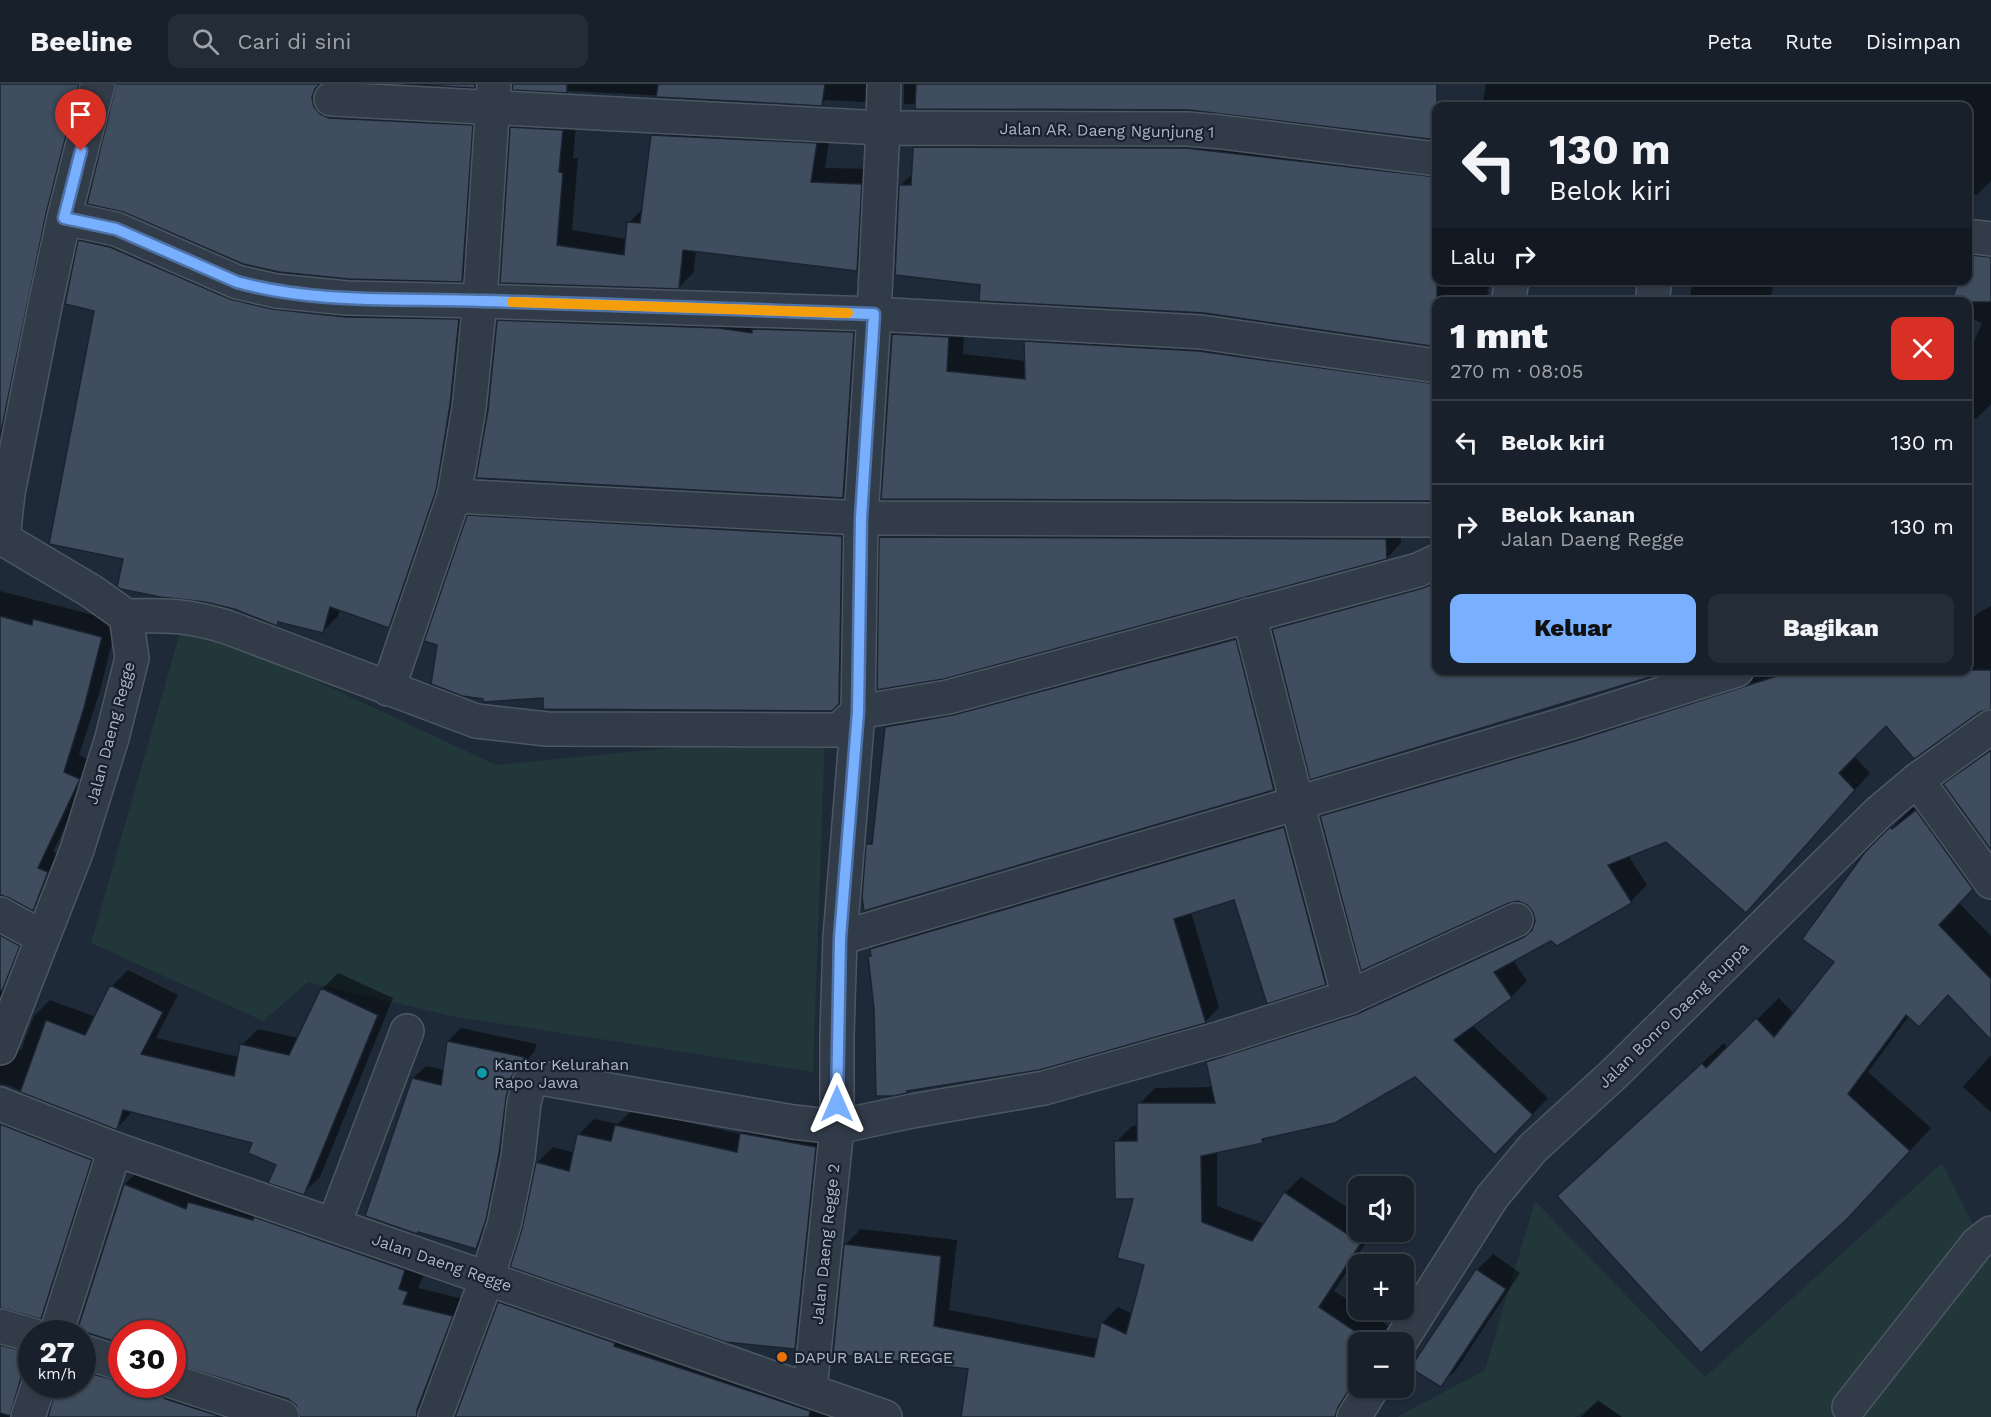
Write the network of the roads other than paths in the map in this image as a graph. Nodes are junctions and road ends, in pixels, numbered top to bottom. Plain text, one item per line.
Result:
1 (98, 84) edge
2 (884, 84) edge
3 (494, 96) edge
4 (331, 99) dead end
5 (883, 128) junction
6 (1432, 158) edge
7 (64, 218) junction
8 (1972, 237) edge
9 (1991, 239) edge
10 (480, 301) junction
11 (874, 314) junction
12 (1432, 365) edge
13 (454, 496) junction
14 (861, 518) junction
15 (1432, 520) edge
16 (2, 538) edge
17 (1432, 563) edge
18 (1249, 615) junction
19 (126, 616) junction
20 (1721, 675) edge
21 (388, 689) junction
22 (858, 712) junction
23 (1991, 727) edge
24 (1917, 780) junction
25 (1296, 803) junction
26 (1991, 882) edge
27 (0, 914) edge
28 (1516, 920) dead end
29 (42, 937) junction
30 (840, 938) junction
31 (1349, 997) junction
32 (407, 1031) dead end
33 (0, 1048) edge
34 (0, 1104) edge
35 (837, 1127) junction
36 (116, 1149) junction
37 (334, 1224) junction
38 (1991, 1233) edge
39 (487, 1278) junction
40 (61, 1320) edge
41 (0, 1326) edge
42 (18, 1331) edge
43 (1406, 1332) edge
44 (186, 1386) edge
45 (810, 1390) junction
46 (34, 1398) edge
47 (1366, 1398) edge
48 (1848, 1414) edge
49 (28, 1417) edge
50 (282, 1417) edge
51 (435, 1417) edge
52 (885, 1417) edge
53 (1354, 1417) edge

1 - 7 street
2 - 5 street, Jalan Daeng Regge 2
3 - 4 street, Jalan AR. Daeng Ngunjung 1
3 - 5 street, Jalan AR. Daeng Ngunjung 1
3 - 10 street
5 - 6 street, Jalan AR. Daeng Ngunjung 1
5 - 11 street, Jalan Daeng Regge 2
7 - 10 street
7 - 16 street
8 - 9 street
10 - 11 street
10 - 13 street
11 - 12 street
11 - 14 street, Jalan Daeng Regge 2
13 - 14 street
13 - 21 street
14 - 15 street
14 - 22 street, Jalan Daeng Regge 2
16 - 19 street
17 - 18 street
18 - 22 street
18 - 25 street
19 - 21 street
19 - 29 street, Jalan Daeng Regge
20 - 25 street
21 - 22 street
22 - 30 street, Jalan Daeng Regge 2
23 - 24 street, Jalan Bonro Daeng Ruppa
24 - 26 street
24 - 43 street, Jalan Bonro Daeng Ruppa
25 - 30 street
25 - 31 street
27 - 29 street
28 - 31 street
29 - 33 street, Jalan Daeng Regge
30 - 35 street, Jalan Daeng Regge 2
31 - 35 street
32 - 37 street
34 - 36 street, Jalan Daeng Regge
35 - 39 street
35 - 45 street, Jalan Daeng Regge 2
36 - 37 street, Jalan Daeng Regge
36 - 40 street
37 - 39 street, Jalan Daeng Regge
38 - 48 street
39 - 45 street, Jalan Daeng Regge
39 - 51 street
41 - 42 street
44 - 50 street
45 - 52 street, Jalan Daeng Regge
46 - 49 street
47 - 53 street

